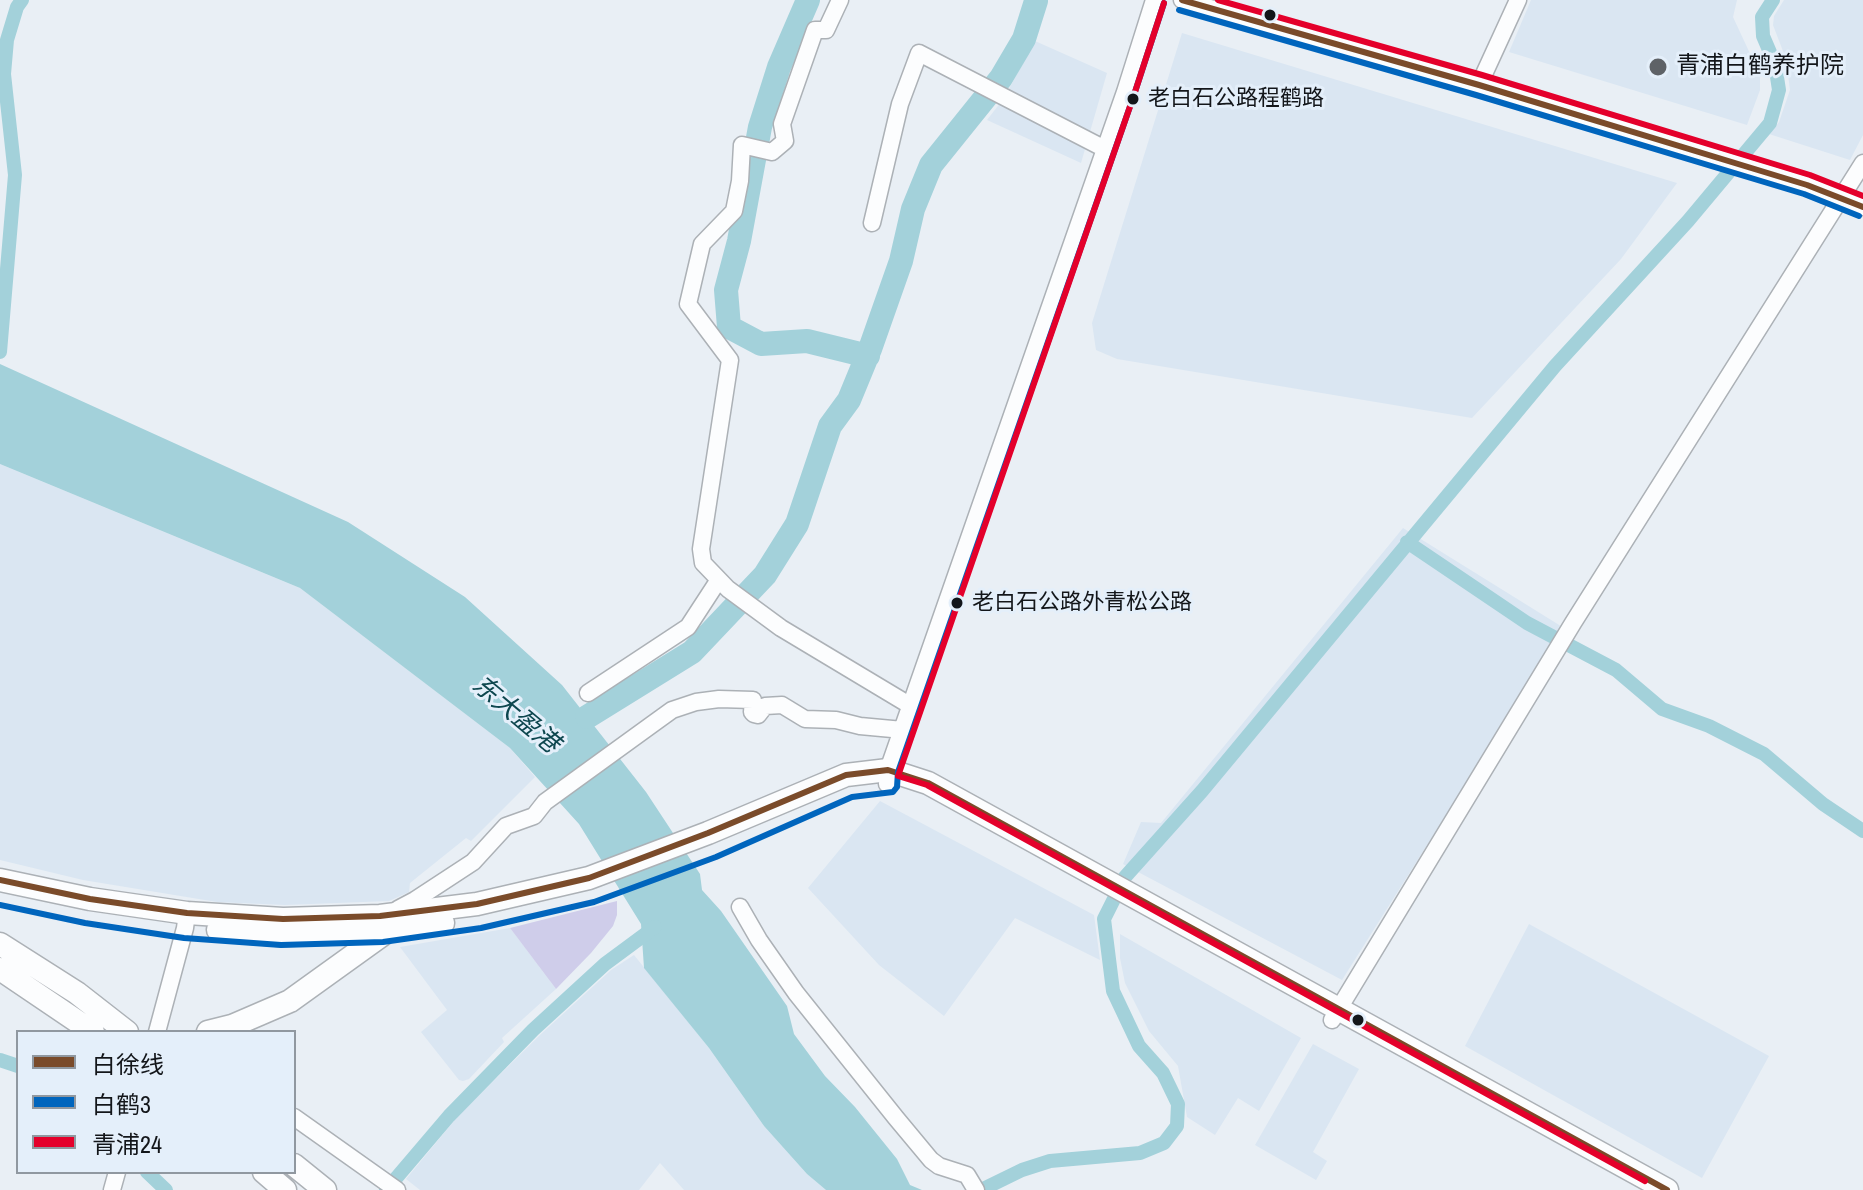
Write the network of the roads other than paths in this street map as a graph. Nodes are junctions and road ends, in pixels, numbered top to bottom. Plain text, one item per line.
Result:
1 (840, 0) edge
2 (1154, 0) edge
3 (1182, 0) edge
4 (1518, 0) edge
5 (1479, 85) junction
6 (1105, 149) junction
7 (1863, 163) edge
8 (1843, 198) junction
9 (1863, 207) edge
10 (872, 223) dead end
11 (723, 585) junction
12 (588, 693) dead end
13 (911, 706) junction
14 (903, 730) junction
15 (888, 777) junction
16 (0, 880) edge
17 (0, 895) edge
18 (740, 907) dead end
19 (186, 921) junction
20 (397, 922) junction
21 (0, 944) edge
22 (0, 969) edge
23 (1335, 1015) junction
24 (90, 1030) edge
25 (124, 1030) edge
26 (158, 1030) edge
27 (216, 1030) edge
28 (256, 1030) edge
29 (296, 1118) edge
30 (296, 1167) edge
31 (266, 1174) edge
32 (973, 1184) edge
33 (285, 1190) edge
34 (325, 1190) edge
35 (397, 1190) edge
36 (1640, 1190) edge
37 (1667, 1190) edge

1 - 11 street
2 - 6 street
3 - 5 street
4 - 5 street
5 - 8 street
6 - 10 street
6 - 13 street
7 - 8 street
8 - 9 street
8 - 23 street
11 - 12 street
11 - 13 street
13 - 14 street
14 - 15 street
14 - 20 street
15 - 20 main road
15 - 23 main road
16 - 19 main road
17 - 19 main road
18 - 32 street
19 - 20 main road
19 - 26 street
20 - 27 main road
20 - 28 main road
21 - 25 main road
22 - 24 main road
23 - 36 main road
23 - 37 main road
29 - 35 street
30 - 34 main road
31 - 33 main road

